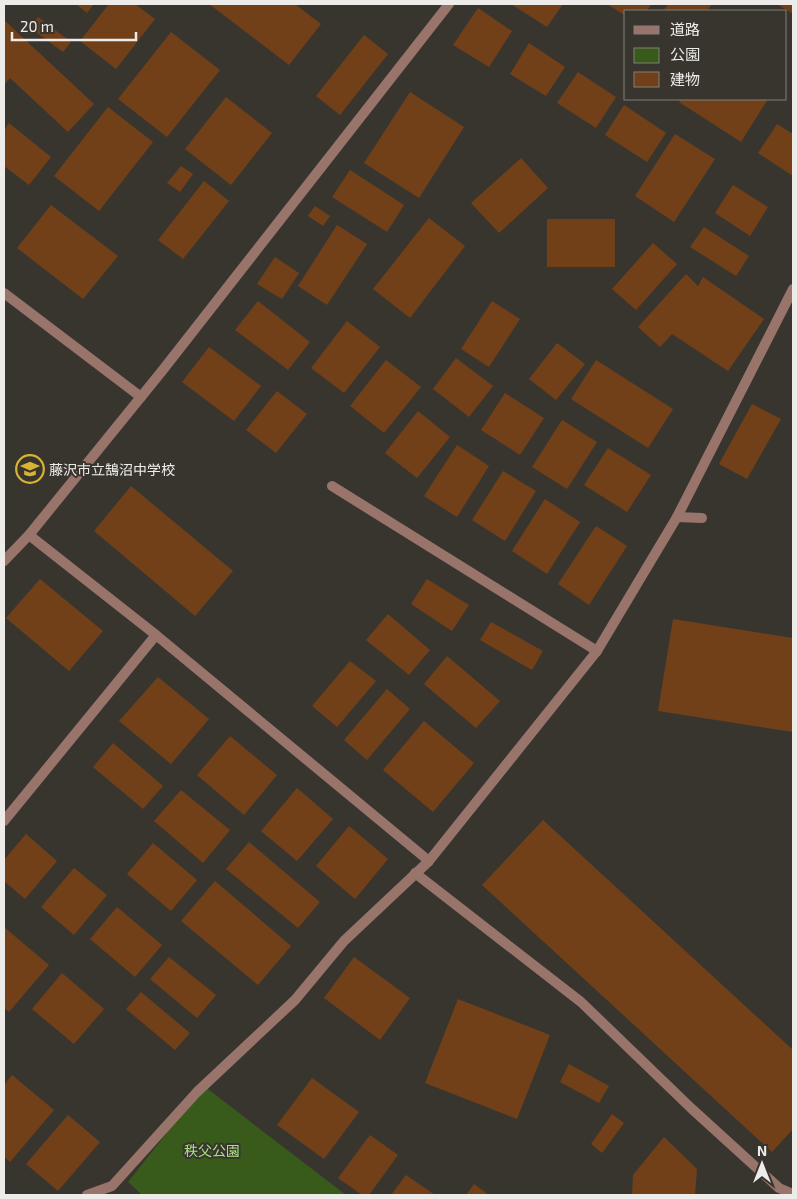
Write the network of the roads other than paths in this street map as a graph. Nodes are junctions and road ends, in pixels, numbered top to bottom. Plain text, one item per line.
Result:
1 (449, 4) edge
2 (793, 289) edge
3 (4, 293) edge
4 (141, 397) junction
5 (332, 486) dead end
6 (676, 518) junction
7 (702, 518) dead end
8 (29, 535) junction
9 (4, 560) edge
10 (156, 636) junction
11 (597, 651) junction
12 (4, 821) edge
13 (429, 861) junction
14 (415, 873) junction
15 (793, 1194) edge
16 (87, 1195) edge

1 - 4 street
2 - 6 street
3 - 4 street
4 - 8 street
5 - 11 street
6 - 7 street
6 - 11 street
8 - 9 street
8 - 10 street
10 - 12 street
10 - 13 street
11 - 13 street
13 - 14 street
14 - 15 street
14 - 16 street

